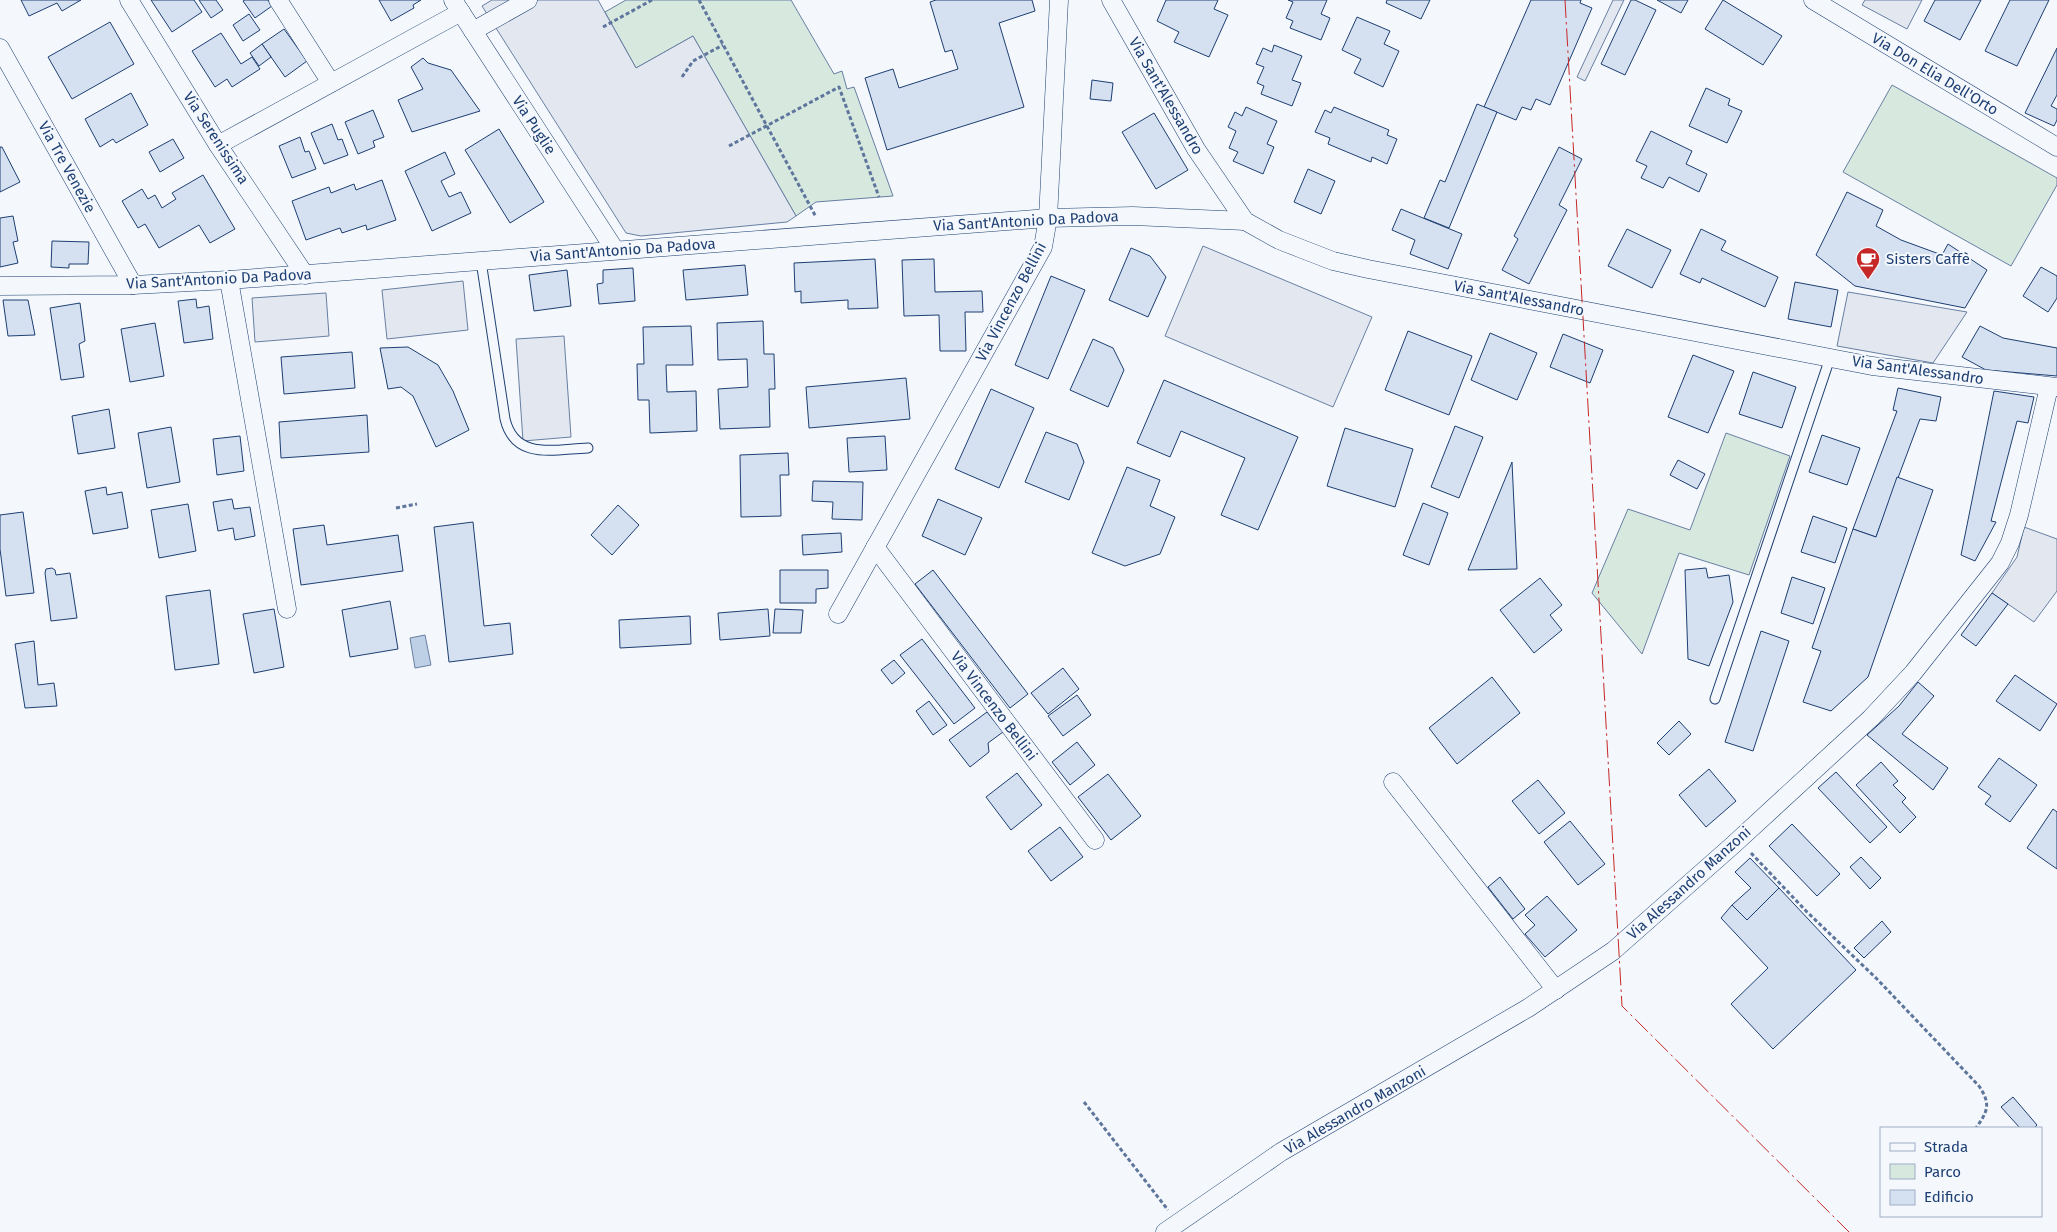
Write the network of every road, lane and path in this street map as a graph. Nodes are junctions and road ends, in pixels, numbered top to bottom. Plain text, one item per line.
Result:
1 (129, 0) edge
2 (278, 0) edge
3 (528, 0) edge
4 (652, 0) edge
5 (699, 0) edge
6 (1059, 0) edge
7 (1110, 0) edge
8 (1813, 0) edge
9 (457, 6) edge
10 (603, 27) dead end
11 (473, 31) junction
12 (723, 45) junction
13 (0, 48) edge
14 (682, 77) dead end
15 (330, 83) junction
16 (767, 126) junction
17 (218, 144) junction
18 (729, 146) dead end
19 (2057, 147) edge
20 (879, 197) dead end
21 (1048, 218) junction
22 (1245, 221) junction
23 (819, 235) junction
24 (615, 250) junction
25 (482, 261) junction
26 (305, 275) junction
27 (229, 280) junction
28 (133, 285) junction
29 (0, 286) edge
30 (1830, 358) junction
31 (2053, 387) edge
32 (588, 448) dead end
33 (417, 504) dead end
34 (396, 508) dead end
35 (875, 547) junction
36 (287, 609) dead end
37 (838, 614) dead end
38 (1715, 699) dead end
39 (1394, 782) dead end
40 (1095, 840) dead end
41 (1739, 840) junction
42 (1556, 990) junction
43 (1084, 1102) dead end
44 (1977, 1127) edge
45 (1172, 1228) edge

1 - 17 street, Via Serenissima
2 - 15 street
3 - 11 street
4 - 10 path
5 - 12 path
6 - 21 street, Via Vincenzo Bellini
7 - 22 street, Via Sant'Alessandro
8 - 19 street, Via Don Elia Dell'Orto
9 - 11 street, Via Puglie
9 - 15 street
11 - 24 street, Via Puglie
12 - 14 path
12 - 16 path
13 - 28 street, Via Tre Venezie
15 - 17 street
16 - 18 path
16 - 20 path
16 - 23 path
17 - 26 street, Via Serenissima
21 - 22 street, Via Sant'Antonio Da Padova
21 - 23 street, Via Sant'Antonio Da Padova
21 - 35 street, Via Vincenzo Bellini
22 - 30 street, Via Sant'Alessandro
23 - 24 street, Via Sant'Antonio Da Padova
24 - 25 street, Via Sant'Antonio Da Padova
25 - 26 street, Via Sant'Antonio Da Padova
25 - 32 lane
26 - 27 street, Via Sant'Antonio Da Padova
27 - 28 street, Via Sant'Antonio Da Padova
27 - 36 street
28 - 29 street, Via Sant'Antonio Da Padova
30 - 31 street, Via Sant'Alessandro
30 - 38 lane
31 - 41 street, Via Alessandro Manzoni
33 - 34 path
35 - 37 street, Via Vincenzo Bellini
35 - 40 street, Via Vincenzo Bellini
39 - 42 street
41 - 42 street, Via Alessandro Manzoni
41 - 44 path
42 - 45 street, Via Alessandro Manzoni
43 - 45 path

